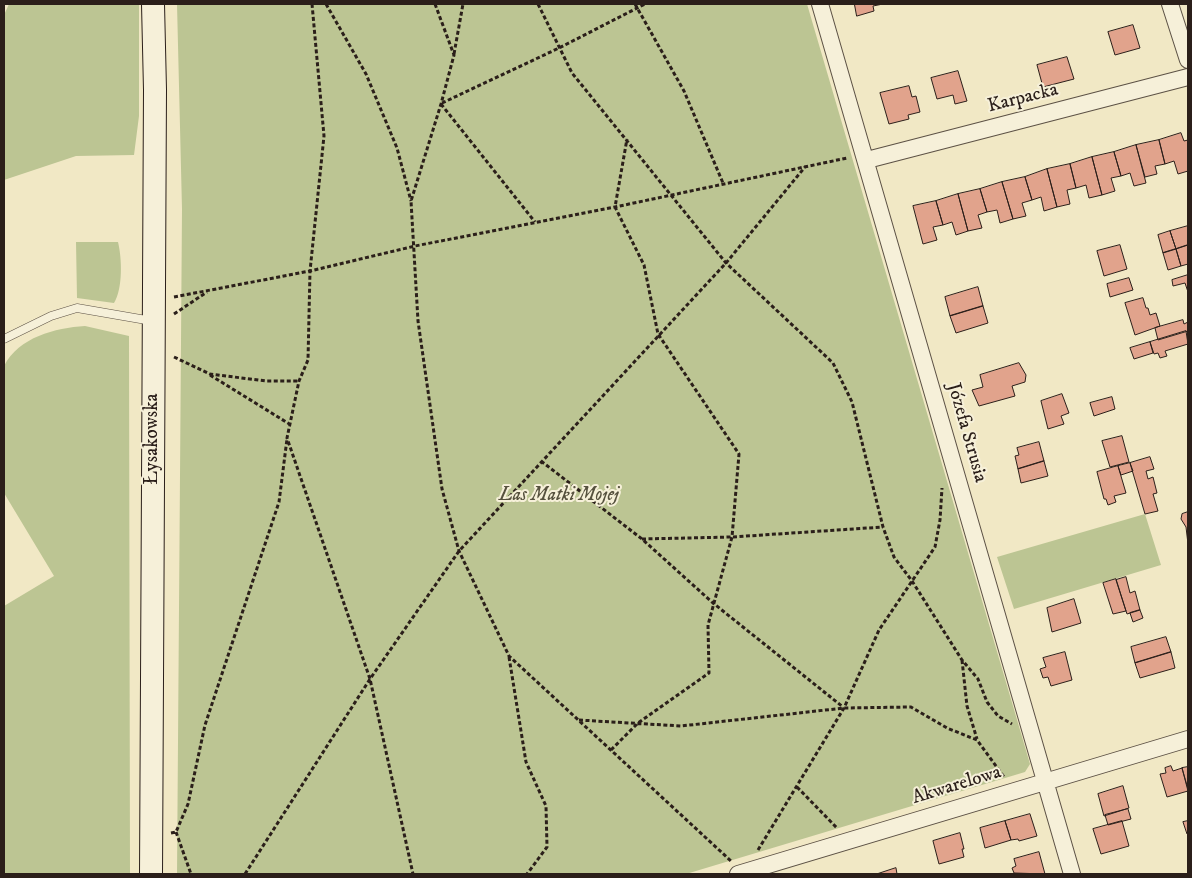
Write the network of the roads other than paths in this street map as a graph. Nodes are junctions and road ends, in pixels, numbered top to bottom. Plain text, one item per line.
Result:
1 (153, 4) edge
2 (820, 4) edge
3 (1170, 4) edge
4 (1188, 60) edge
5 (1188, 77) edge
6 (867, 160) junction
7 (164, 317) junction
8 (4, 339) edge
9 (1188, 739) edge
10 (1044, 781) junction
11 (736, 869) edge
12 (151, 874) edge
13 (1072, 874) edge

1 - 7 street, Łysakowska
2 - 6 street, Józefa Strusia
3 - 4 street
5 - 6 street, Karpacka
6 - 10 street, Józefa Strusia
7 - 8 lane
7 - 12 street, Łysakowska
9 - 10 street, Akwarelowa
10 - 11 street, Akwarelowa
10 - 13 street, Józefa Strusia

